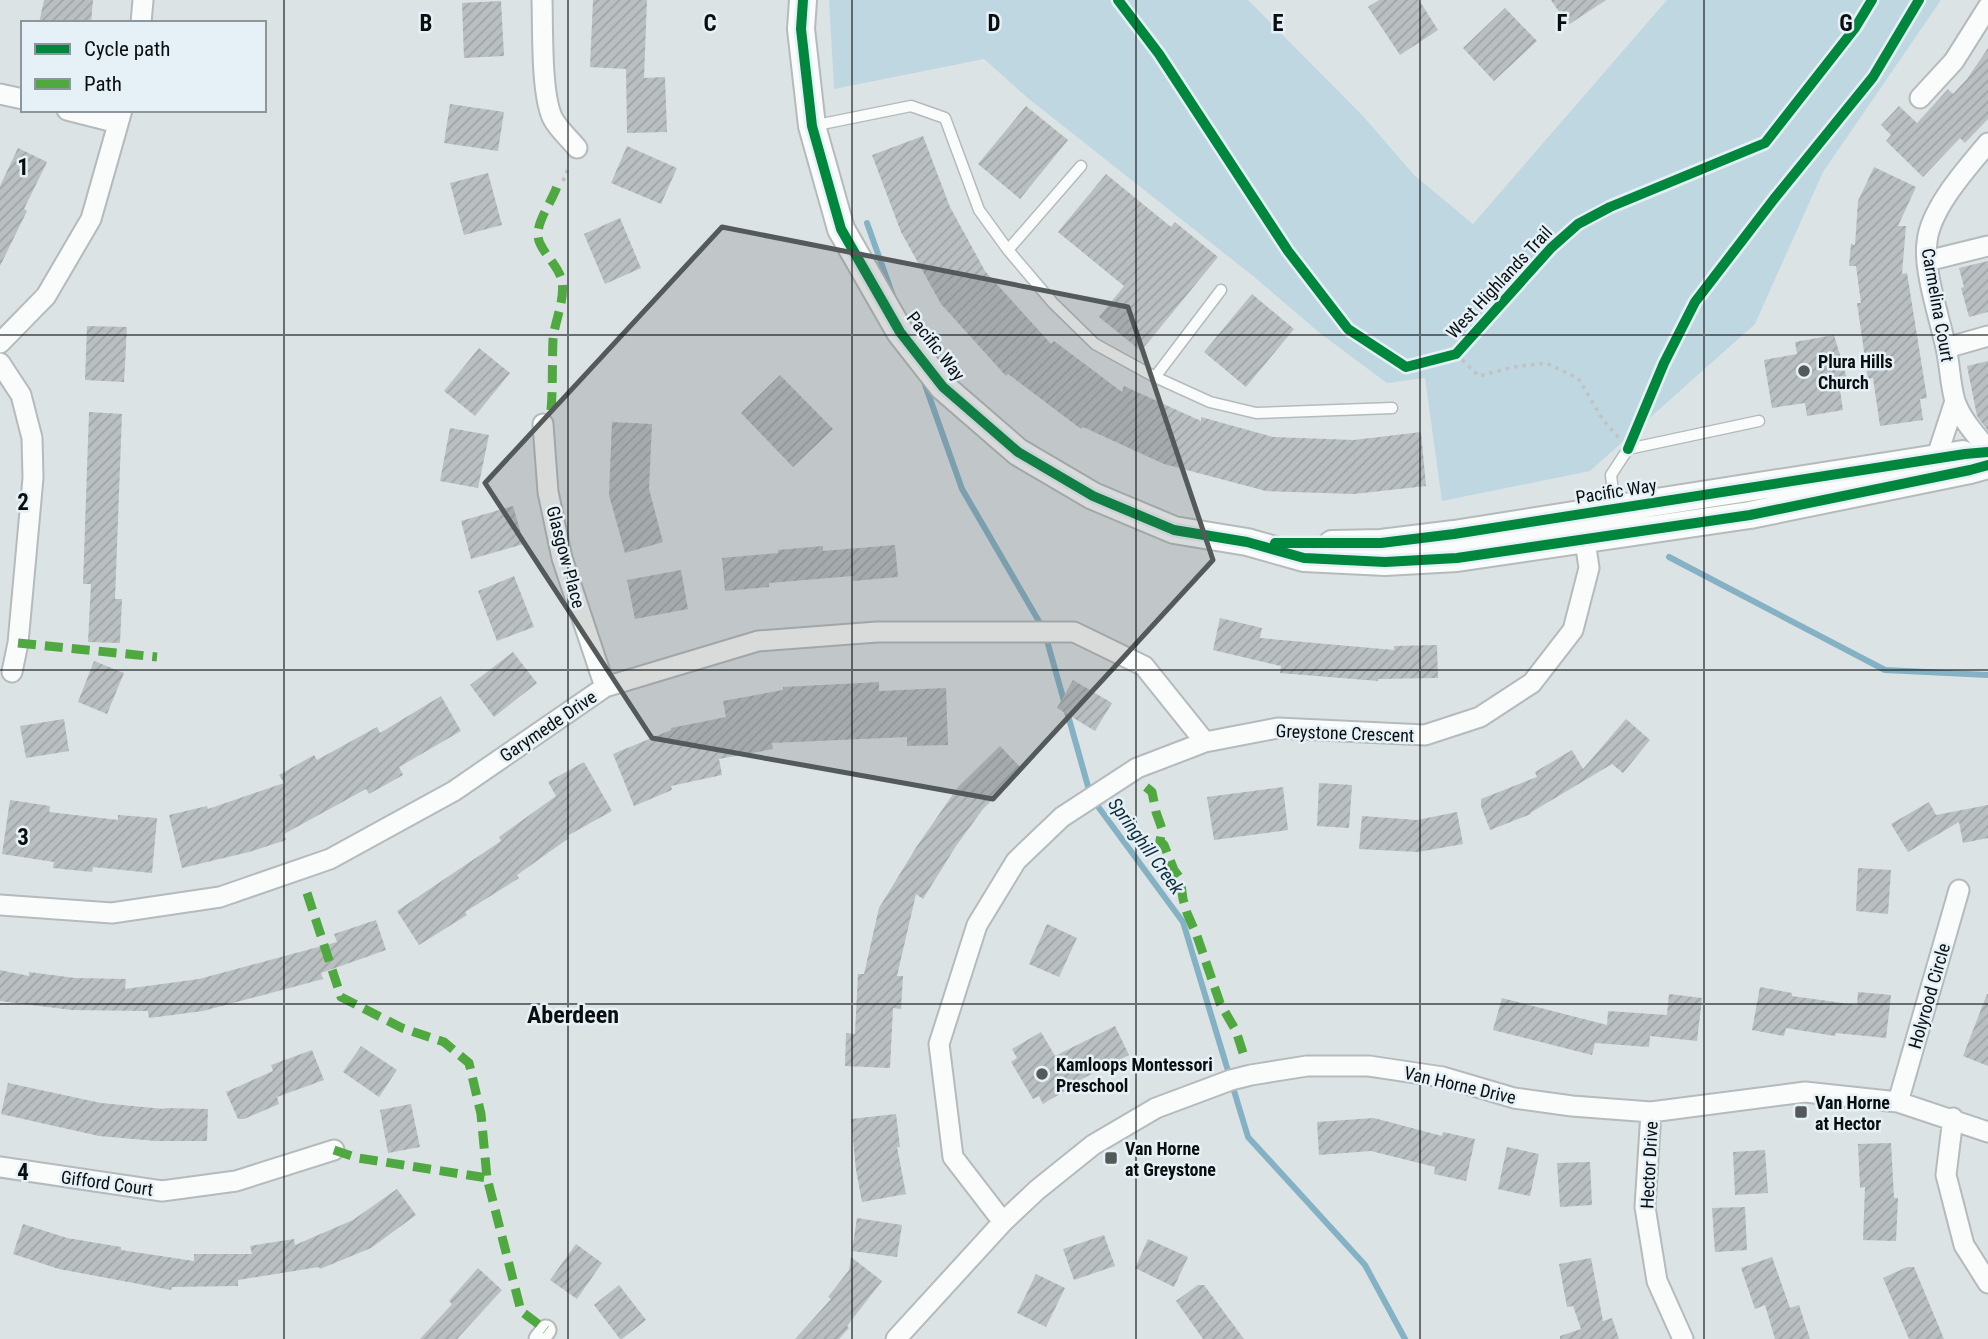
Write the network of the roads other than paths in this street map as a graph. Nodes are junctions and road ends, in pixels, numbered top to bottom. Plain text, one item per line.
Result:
1 (143, 0) edge
2 (542, 0) edge
3 (803, 0) edge
4 (1988, 7) edge
5 (141, 21) edge
6 (0, 94) edge
7 (1920, 98) dead end
8 (21, 99) edge
9 (82, 112) edge
10 (120, 117) edge
11 (811, 126) junction
12 (1988, 143) edge
13 (576, 148) dead end
14 (1081, 166) dead end
15 (1988, 246) edge
16 (1008, 250) junction
17 (1927, 261) junction
18 (1221, 290) dead end
19 (1988, 336) edge
20 (0, 343) edge
21 (1946, 348) junction
22 (0, 363) edge
23 (1155, 377) junction
24 (1955, 401) junction
25 (1392, 408) dead end
26 (1759, 421) dead end
27 (543, 424) dead end
28 (1988, 451) edge
29 (1936, 459) junction
30 (1988, 465) edge
31 (1615, 509) junction
32 (1582, 514) junction
33 (1585, 540) junction
34 (1247, 542) junction
35 (12, 672) dead end
36 (605, 687) junction
37 (1205, 742) junction
38 (1959, 890) dead end
39 (0, 905) edge
40 (1898, 1102) junction
41 (1651, 1112) junction
42 (1953, 1118) junction
43 (1988, 1132) edge
44 (334, 1150) dead end
45 (0, 1167) edge
46 (1003, 1222) junction
47 (1988, 1283) edge
48 (897, 1339) edge
49 (1683, 1339) edge

1 - 5 street
2 - 13 street
3 - 11 main road, Pacific Way
4 - 7 street
6 - 8 street
9 - 10 street
10 - 20 street
11 - 16 lane
11 - 34 main road, Pacific Way
12 - 17 street, Carmelina Court
14 - 16 lane
15 - 17 street
16 - 23 lane
17 - 21 street, Carmelina Court
18 - 23 lane
19 - 21 street
21 - 24 street, Carmelina Court
22 - 35 street
23 - 25 lane
24 - 28 street, Carmelina Court
24 - 29 street, Carmelina Court
26 - 31 lane
27 - 36 street, Glasgow Place
28 - 29 main road, Pacific Way
29 - 31 main road, Pacific Way
30 - 33 main road, Pacific Way
31 - 32 main road, Pacific Way
32 - 33 street, Greystone Crescent
32 - 34 main road, Pacific Way
33 - 34 main road, Pacific Way
33 - 37 street, Greystone Crescent
36 - 37 street, Garymede Drive
36 - 39 street, Garymede Drive
37 - 46 street, Greystone Crescent
38 - 40 street, Holyrood Circle
40 - 41 street, Van Horne Drive
40 - 42 street, Van Horne Drive
41 - 46 street, Van Horne Drive
41 - 49 street, Hector Drive
42 - 43 street, Van Horne Drive
42 - 47 street
44 - 45 street, Gifford Court
46 - 48 street, Van Horne Drive

